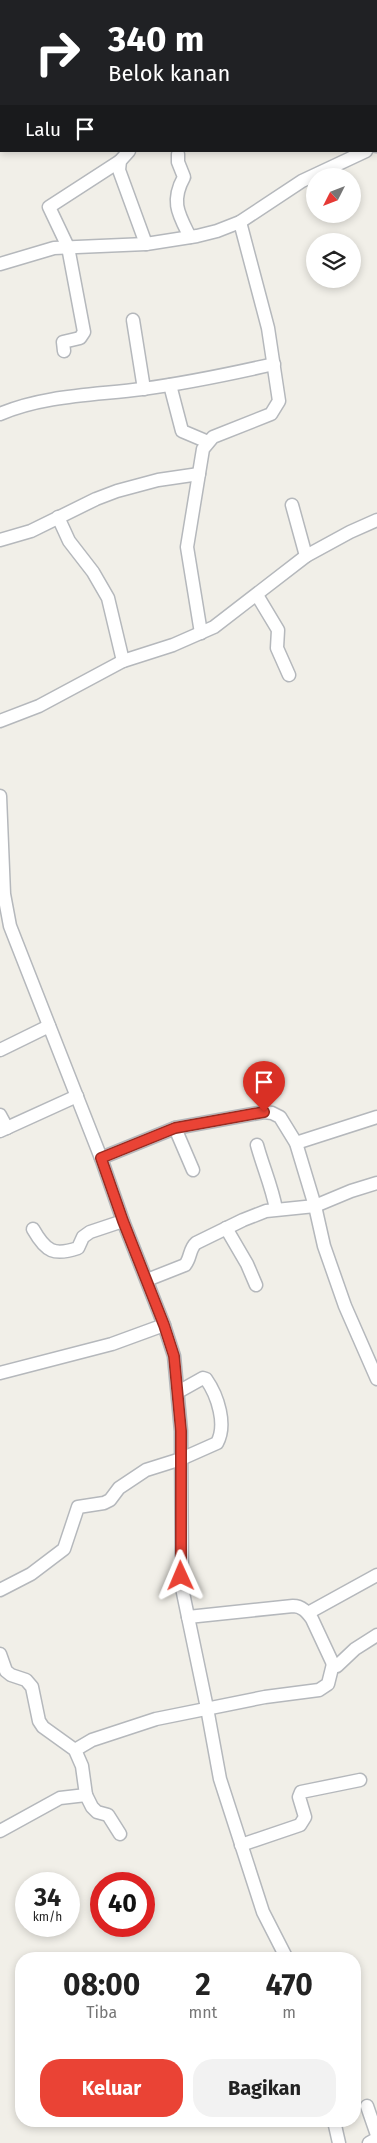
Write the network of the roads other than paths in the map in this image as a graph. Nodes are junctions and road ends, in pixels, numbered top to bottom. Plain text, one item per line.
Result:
1 (364, 152) edge
2 (178, 154) dead end
3 (125, 156) edge
4 (240, 222) junction
5 (190, 238) junction
6 (146, 244) junction
7 (68, 247) junction
8 (0, 264) edge
9 (133, 320) dead end
10 (64, 351) dead end
11 (274, 364) junction
12 (170, 385) junction
13 (144, 388) junction
14 (0, 414) edge
15 (208, 442) junction
16 (198, 474) junction
17 (292, 505) dead end
18 (58, 517) junction
19 (377, 520) edge
20 (0, 540) edge
21 (306, 556) junction
22 (257, 595) junction
23 (201, 633) junction
24 (124, 661) junction
25 (290, 675) dead end
26 (0, 721) edge
27 (0, 796) edge
28 (5, 929) edge
29 (49, 1026) junction
30 (0, 1050) edge
31 (77, 1096) junction
32 (0, 1115) edge
33 (377, 1117) edge
34 (175, 1128) junction
35 (4, 1130) edge
36 (296, 1143) junction
37 (258, 1145) dead end
38 (101, 1158) junction
39 (193, 1170) dead end
40 (377, 1184) edge
41 (315, 1206) junction
42 (276, 1210) junction
43 (123, 1221) junction
44 (33, 1228) dead end
45 (226, 1228) junction
46 (147, 1280) junction
47 (256, 1285) dead end
48 (164, 1325) junction
49 (0, 1373) edge
50 (377, 1379) edge
51 (178, 1392) junction
52 (181, 1459) junction
53 (377, 1575) edge
54 (0, 1590) edge
55 (308, 1613) junction
56 (188, 1618) junction
57 (377, 1634) edge
58 (0, 1654) edge
59 (333, 1664) junction
60 (208, 1708) junction
61 (75, 1750) junction
62 (360, 1780) dead end
63 (86, 1795) junction
64 (0, 1831) edge
65 (120, 1834) dead end
66 (242, 1845) junction
67 (283, 1952) edge
68 (367, 2106) dead end
69 (335, 2127) edge
70 (339, 2143) edge
71 (369, 2143) edge

1 - 4 street
2 - 5 street
3 - 6 street
3 - 7 street
4 - 5 street
4 - 11 street
5 - 6 street
6 - 7 street
7 - 8 street
7 - 10 street
9 - 13 street
11 - 12 street
11 - 15 street
12 - 13 street
12 - 15 street
13 - 14 street
15 - 16 street
16 - 18 street
16 - 23 street
17 - 21 street
18 - 20 street
18 - 24 street
19 - 21 street
21 - 22 street
22 - 23 street
22 - 25 street
23 - 24 street
24 - 26 street
27 - 28 street
28 - 29 street
29 - 30 street
29 - 31 street
31 - 35 street
31 - 38 street
32 - 35 street
33 - 36 street
34 - 36 street
34 - 38 street
34 - 39 street
36 - 41 street
37 - 42 street
38 - 43 street
40 - 41 street
41 - 42 street
41 - 50 street
42 - 45 street
43 - 44 street
43 - 46 street
45 - 46 street
45 - 47 street
46 - 48 street
48 - 49 street
48 - 51 street
51 - 52 street
51 - 52 street
52 - 54 street
52 - 56 street
53 - 55 street
55 - 56 street
55 - 59 street
56 - 60 street
57 - 59 street
58 - 61 street
59 - 60 street
60 - 61 street
60 - 66 street
61 - 63 street
62 - 66 street
63 - 64 street
63 - 65 street
66 - 67 street
68 - 71 street
69 - 70 street

